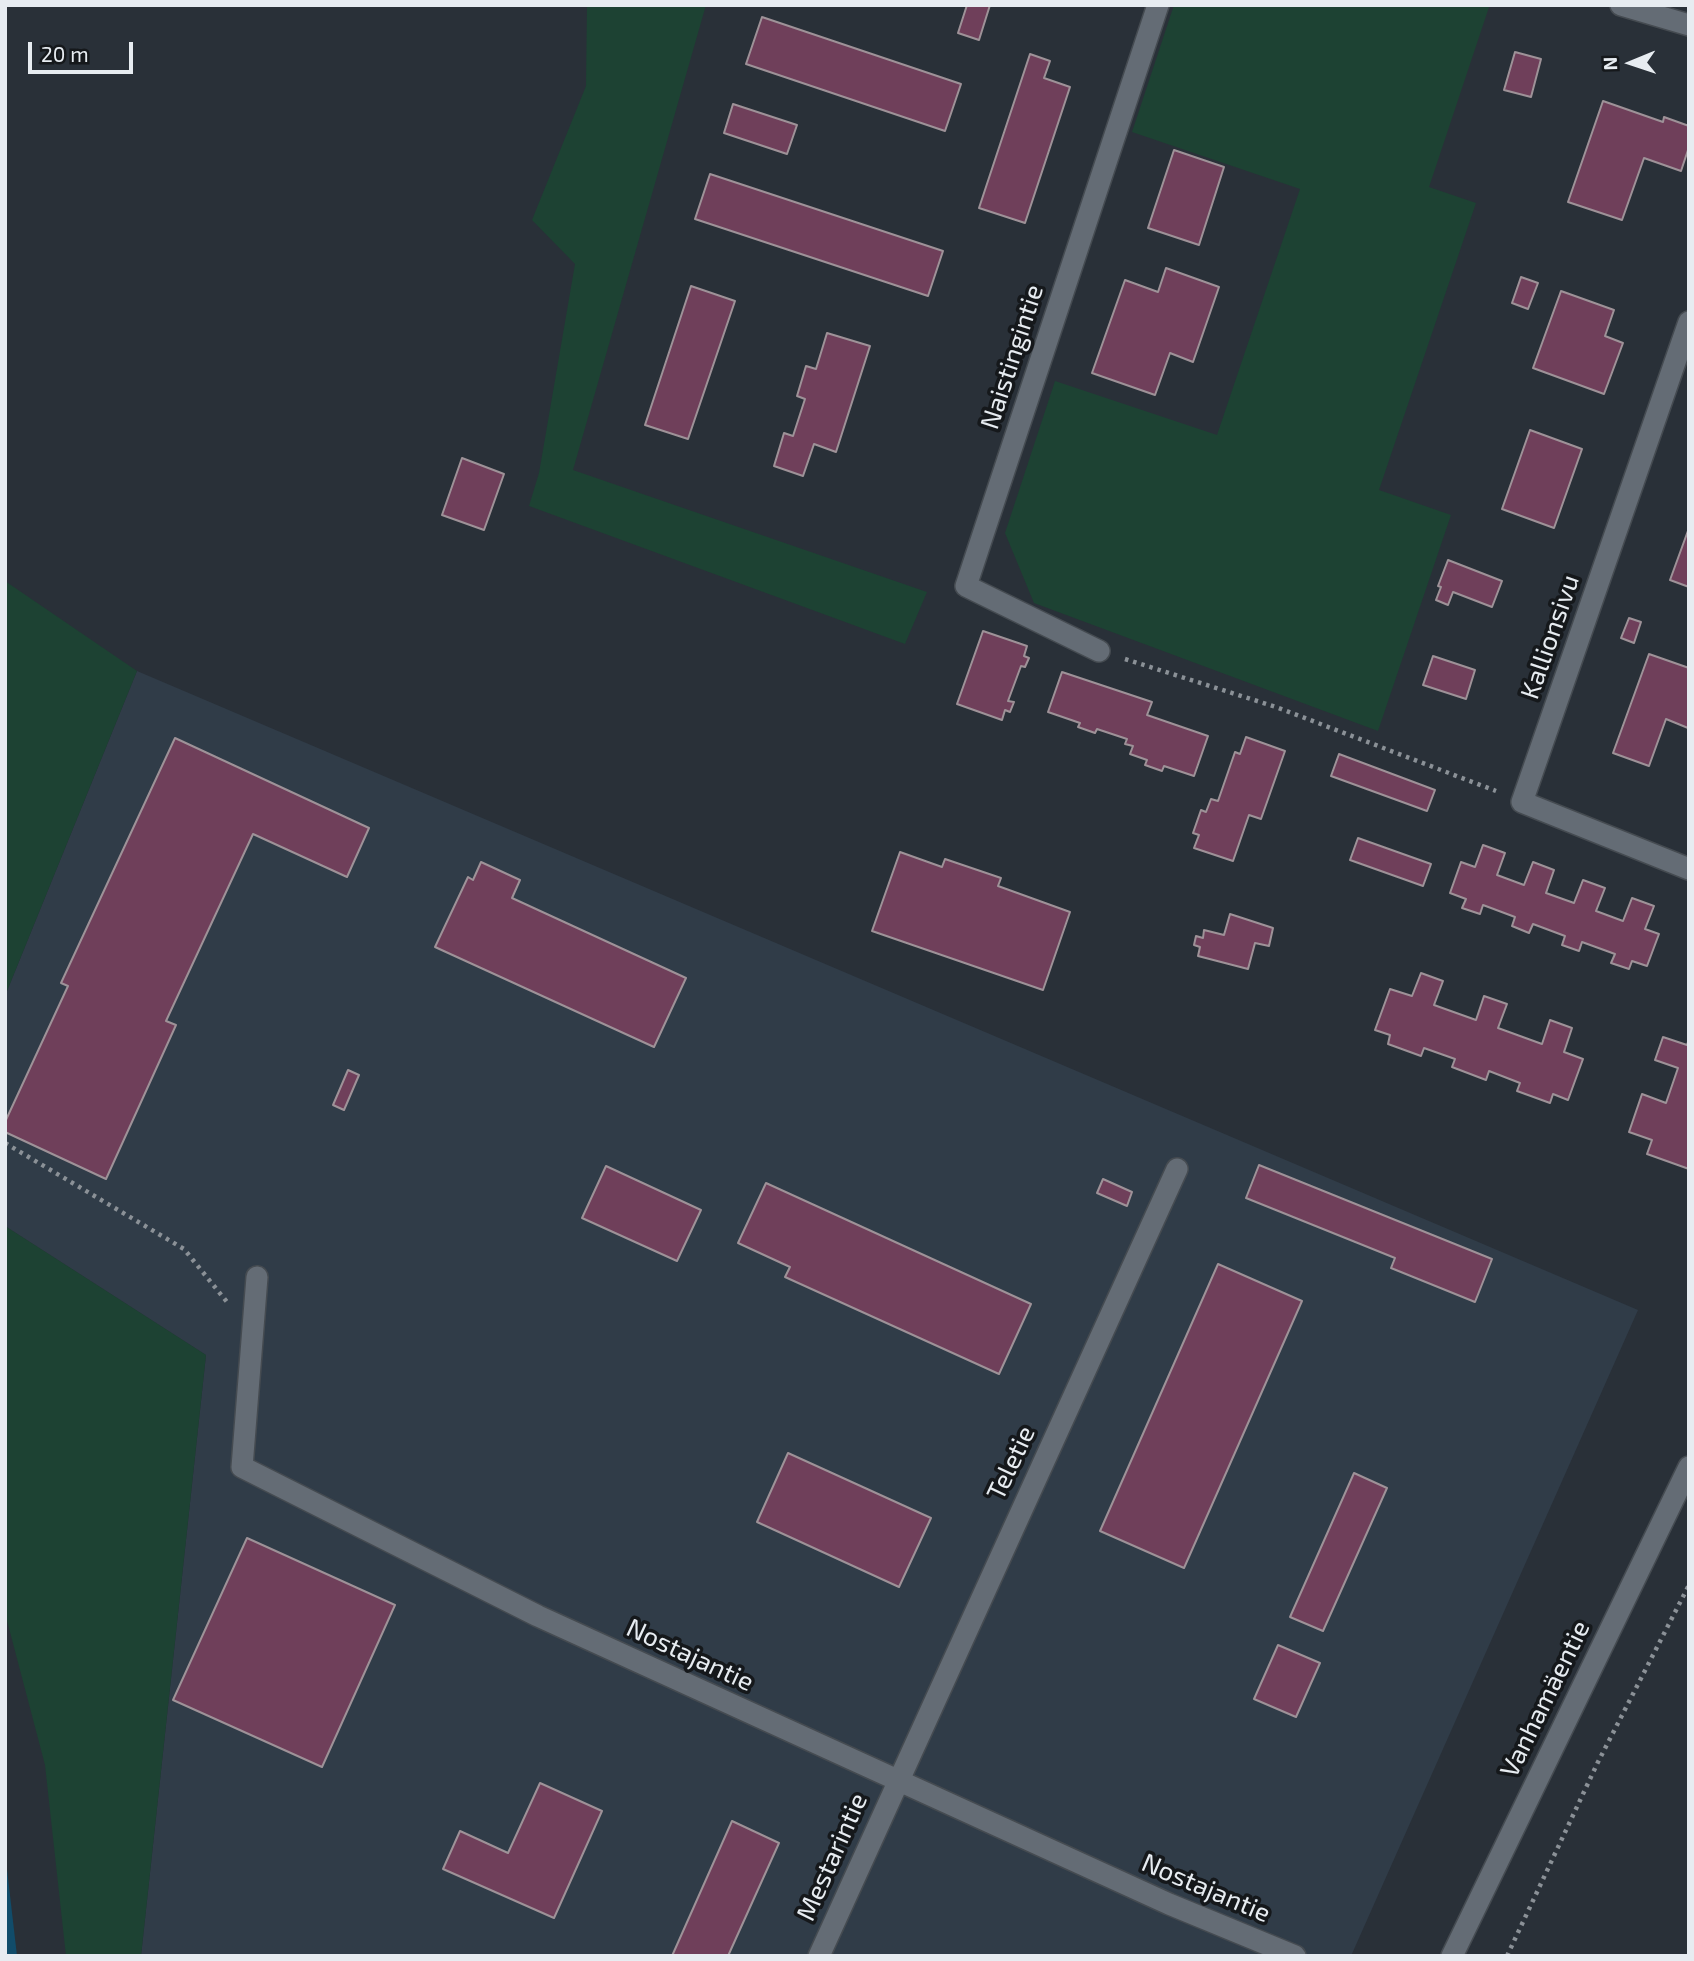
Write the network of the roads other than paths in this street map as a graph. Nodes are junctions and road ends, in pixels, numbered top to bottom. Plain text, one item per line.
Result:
1 (1158, 5) edge
2 (1621, 5) edge
3 (1689, 25) edge
4 (1689, 322) edge
5 (1099, 651) road end
6 (1689, 869) edge
7 (1177, 1169) dead end
8 (257, 1277) dead end
9 (1689, 1467) edge
10 (897, 1780) junction
11 (819, 1956) edge
12 (1295, 1956) edge
13 (1452, 1956) edge

1 - 5 street, Naistingintie
2 - 3 street
4 - 6 street, Kallionsivu
7 - 10 street, Teletie
8 - 10 street, Nostajantie
9 - 13 street, Vanhamäentie
10 - 11 street, Mestarintie
10 - 12 street, Nostajantie

